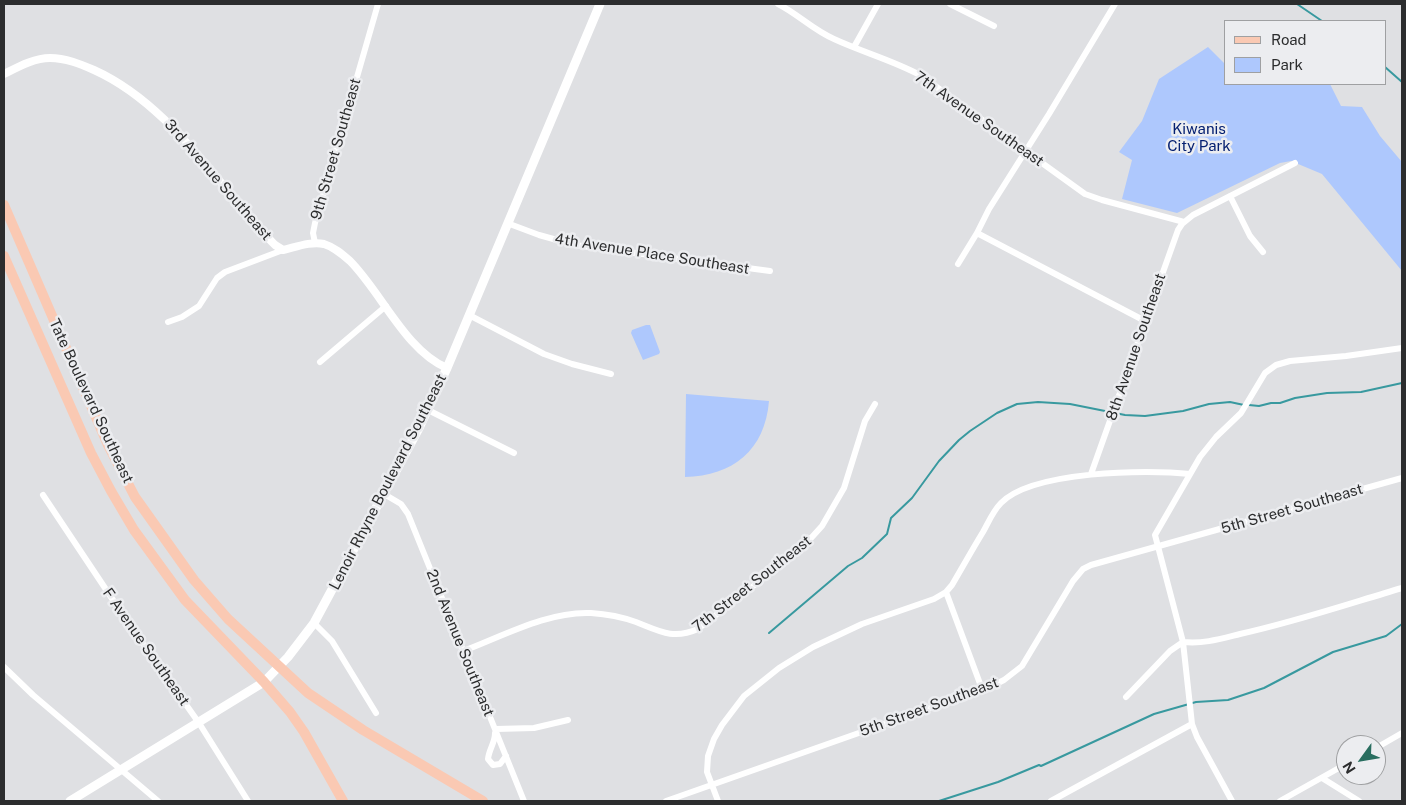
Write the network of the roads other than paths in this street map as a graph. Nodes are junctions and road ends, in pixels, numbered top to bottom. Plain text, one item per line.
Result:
1 (378, 4) edge
2 (600, 4) edge
3 (778, 4) edge
4 (878, 4) edge
5 (950, 4) edge
6 (1115, 4) edge
7 (994, 26) dead end
8 (854, 47) junction
9 (4, 74) edge
10 (1026, 151) junction
11 (1294, 163) dead end
12 (1230, 196) junction
13 (4, 205) edge
14 (507, 222) junction
15 (1184, 222) junction
16 (977, 233) junction
17 (315, 243) junction
18 (283, 250) junction
19 (1263, 252) dead end
20 (4, 256) edge
21 (958, 264) dead end
22 (770, 271) dead end
23 (386, 306) junction
24 (469, 315) junction
25 (1144, 321) junction
26 (168, 322) dead end
27 (1402, 348) edge
28 (320, 362) dead end
29 (447, 368) junction
30 (611, 374) dead end
31 (876, 404) dead end
32 (428, 410) junction
33 (514, 454) dead end
34 (1091, 474) junction
35 (1190, 474) junction
36 (1402, 478) edge
37 (384, 494) junction
38 (43, 495) dead end
39 (1158, 546) junction
40 (1402, 588) edge
41 (946, 592) junction
42 (314, 622) junction
43 (1183, 642) junction
44 (464, 651) junction
45 (4, 666) edge
46 (279, 667) junction
47 (264, 682) junction
48 (982, 689) junction
49 (1126, 697) dead end
50 (376, 713) dead end
51 (568, 720) dead end
52 (199, 723) junction
53 (1192, 724) junction
54 (496, 730) junction
55 (1402, 733) edge
56 (1386, 742) edge
57 (506, 756) junction
58 (122, 770) junction
59 (1336, 770) edge
60 (1322, 778) junction
61 (712, 784) junction
62 (70, 801) edge
63 (158, 801) edge
64 (248, 801) edge
65 (343, 801) edge
66 (482, 801) edge
67 (524, 801) edge
68 (666, 801) edge
69 (718, 801) edge
70 (1051, 801) edge
71 (1232, 801) edge
72 (1280, 801) edge
73 (1359, 801) edge

1 - 17 street, 9th Street Southeast
2 - 14 main road, Lenoir Rhyne Boulevard Southeast
3 - 8 street, 7th Avenue Southeast
4 - 8 street
5 - 7 street
6 - 10 street
8 - 10 street, 7th Avenue Southeast
9 - 18 street, 3rd Avenue Southeast
10 - 15 street, 7th Avenue Southeast
10 - 16 street
11 - 12 street
12 - 15 street
12 - 19 street
13 - 46 main road, Tate Boulevard Southeast
14 - 22 street, 4th Avenue Place Southeast
14 - 24 main road, Lenoir Rhyne Boulevard Southeast
15 - 25 street, 8th Avenue Southeast
16 - 21 street
16 - 25 street
17 - 18 street
17 - 23 street
18 - 26 street
20 - 47 main road, Tate Boulevard Southeast
23 - 28 street
23 - 29 street
24 - 29 main road, Lenoir Rhyne Boulevard Southeast
24 - 30 street
25 - 34 street, 8th Avenue Southeast
27 - 35 street
29 - 32 main road, Lenoir Rhyne Boulevard Southeast
31 - 44 street, 7th Street Southeast
32 - 33 street
32 - 37 main road, Lenoir Rhyne Boulevard Southeast
34 - 35 street
34 - 41 street
35 - 39 street
36 - 39 street, 5th Street Southeast
37 - 42 main road, Lenoir Rhyne Boulevard Southeast
37 - 44 street, 2nd Avenue Southeast
38 - 52 street, F Avenue Southeast
39 - 43 street
39 - 48 street, 5th Street Southeast
40 - 43 street
41 - 48 street
41 - 61 street
42 - 46 main road, Lenoir Rhyne Boulevard Southeast
42 - 50 street
43 - 49 street
43 - 53 street
44 - 54 street, 2nd Avenue Southeast
45 - 58 street
46 - 47 main road, Lenoir Rhyne Boulevard Southeast
46 - 66 main road, Tate Boulevard Southeast
47 - 52 main road, Lenoir Rhyne Boulevard Southeast
47 - 65 main road, Tate Boulevard Southeast
48 - 61 street, 5th Street Southeast
51 - 54 street
52 - 58 main road, Lenoir Rhyne Boulevard Southeast
52 - 64 street, F Avenue Southeast
53 - 70 street
53 - 71 street
54 - 57 street, 2nd Avenue Southeast
54 - 57 street
55 - 56 street
57 - 67 street, 2nd Avenue Southeast
58 - 62 main road, Lenoir Rhyne Boulevard Southeast
58 - 63 street
59 - 60 street
60 - 72 street
60 - 73 street
61 - 68 street, 5th Street Southeast
61 - 69 street

